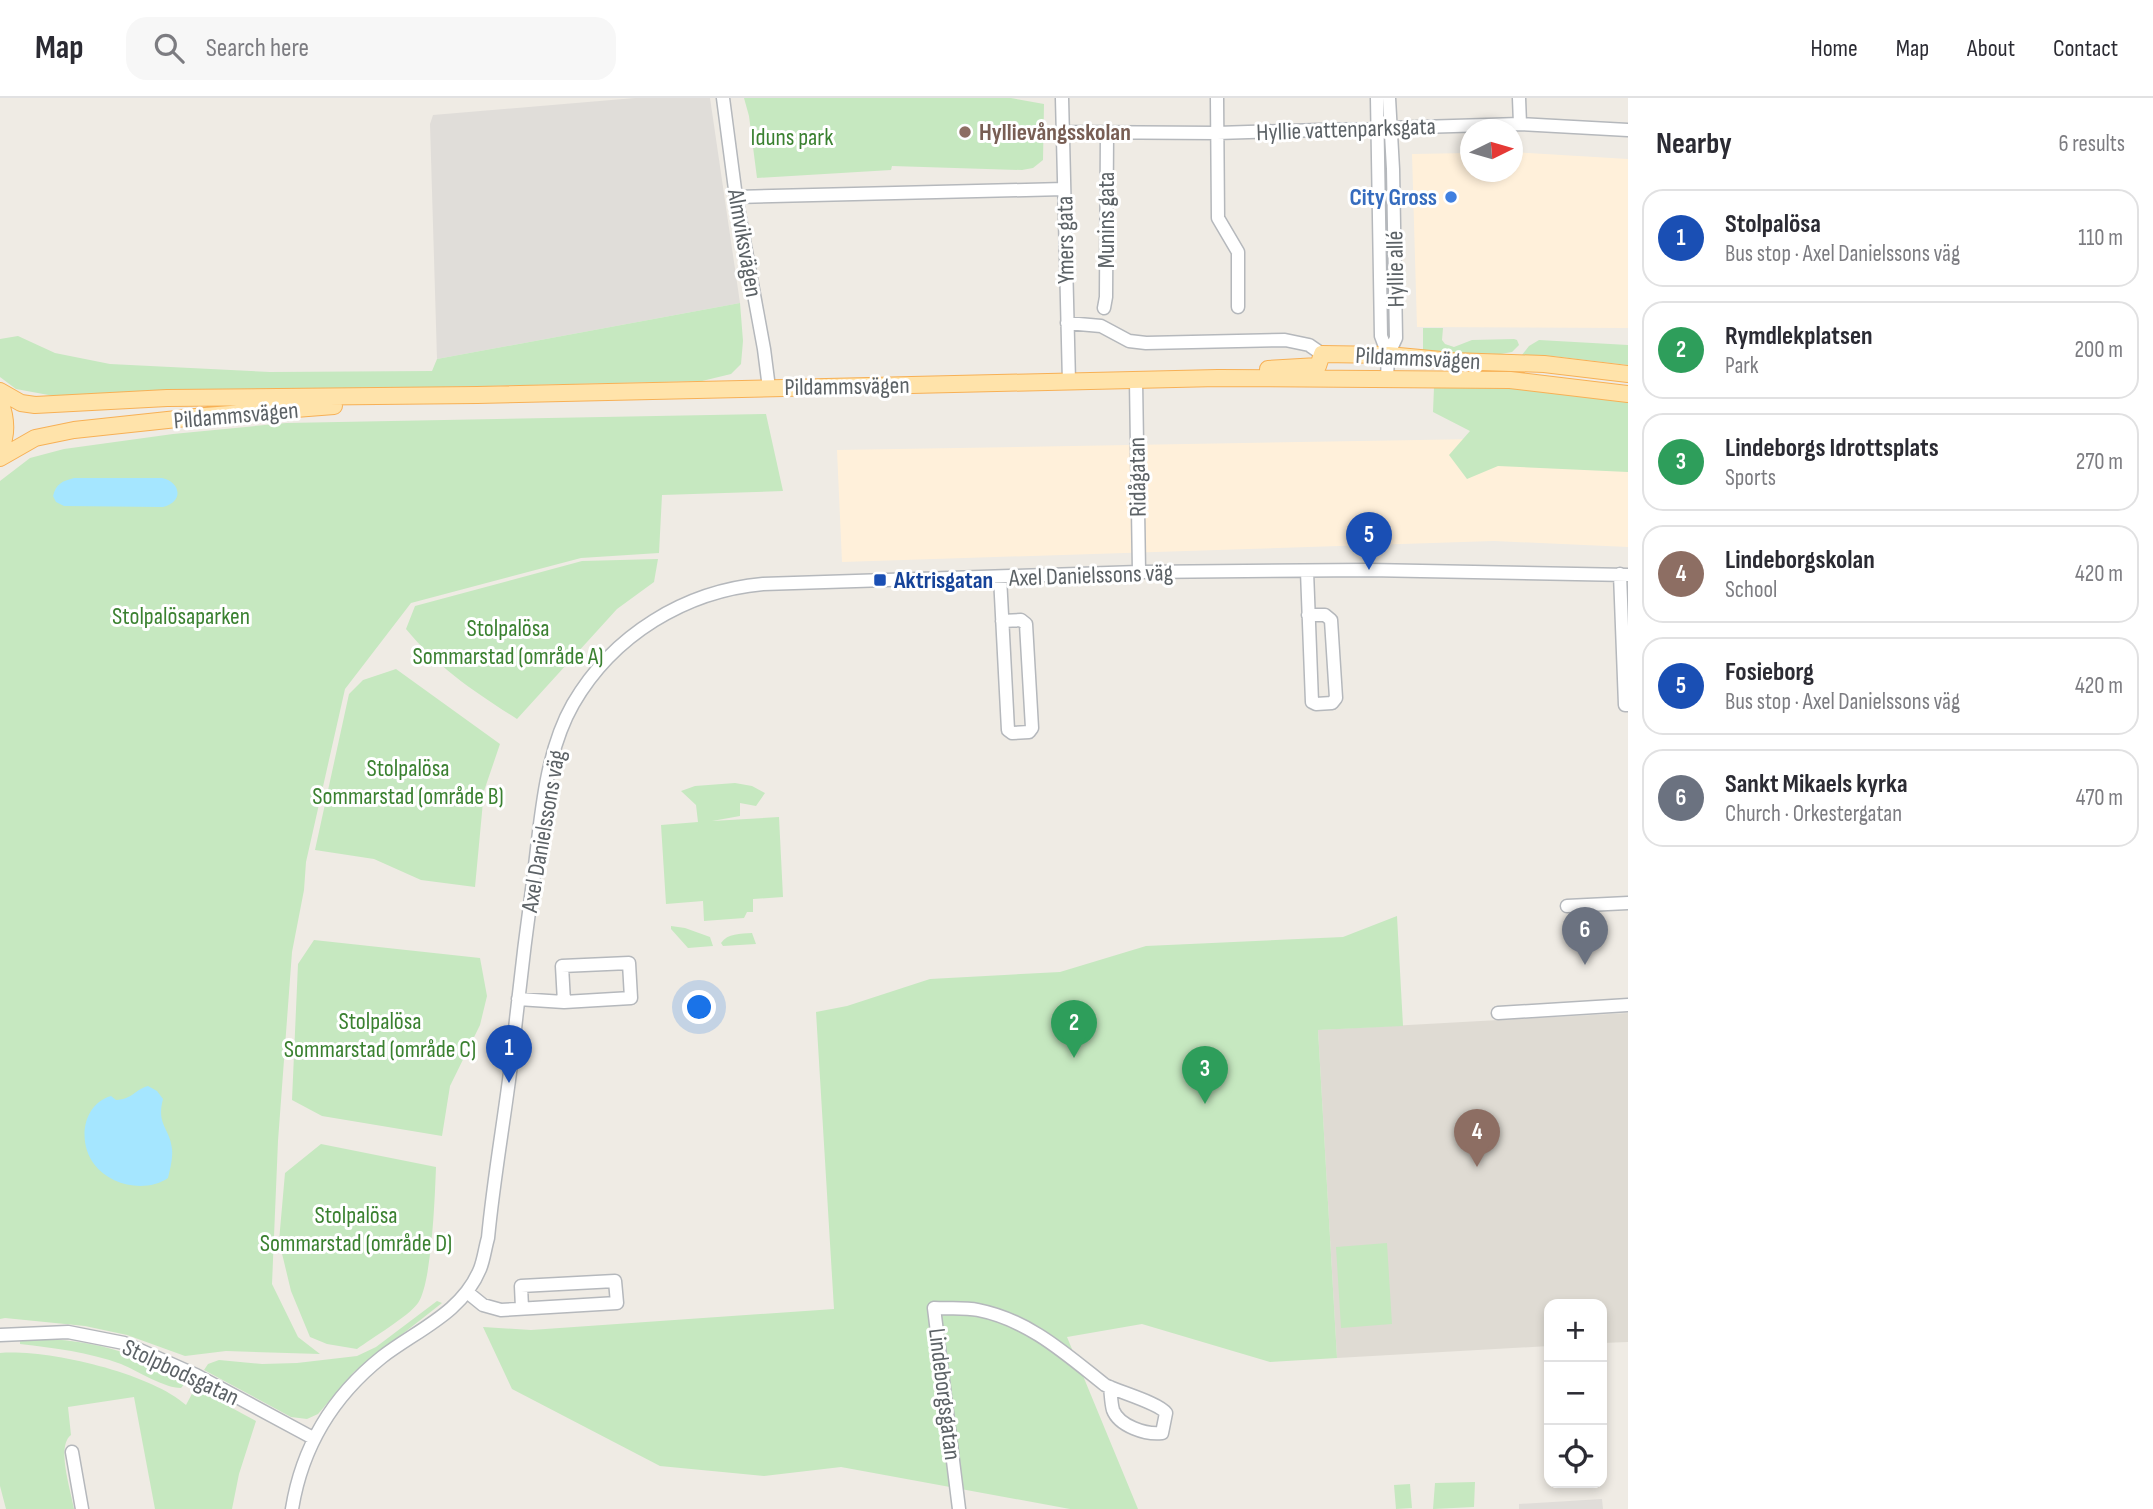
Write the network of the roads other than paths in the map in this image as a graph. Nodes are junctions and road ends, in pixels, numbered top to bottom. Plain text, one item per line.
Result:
1 (723, 98) edge
2 (1062, 98) edge
3 (1217, 98) edge
4 (1377, 98) edge
5 (1389, 98) edge
6 (1519, 98) edge
7 (1520, 119) edge
8 (1523, 124) edge
9 (1460, 125) edge
10 (1383, 127) junction
11 (1628, 130) edge
12 (1063, 132) junction
13 (1107, 132) junction
14 (1217, 133) junction
15 (1064, 189) junction
16 (736, 197) junction
17 (1238, 307) dead end
18 (1104, 308) dead end
19 (1067, 323) junction
20 (1322, 354) junction
21 (1388, 355) junction
22 (1628, 374) edge
23 (1218, 378) junction
24 (1387, 379) junction
25 (1136, 381) junction
26 (1069, 382) junction
27 (769, 388) junction
28 (0, 391) edge
29 (1628, 394) edge
30 (477, 395) junction
31 (0, 401) edge
32 (0, 450) edge
33 (0, 458) edge
34 (1307, 570) junction
35 (1139, 572) junction
36 (1624, 574) edge
37 (1000, 577) junction
38 (1308, 615) junction
39 (1625, 619) edge
40 (1002, 621) junction
41 (1628, 705) edge
42 (1628, 903) edge
43 (1567, 906) dead end
44 (517, 999) junction
45 (564, 1002) junction
46 (1628, 1004) edge
47 (1498, 1013) dead end
48 (467, 1292) junction
49 (522, 1308) junction
50 (0, 1335) edge
51 (1110, 1387) junction
52 (313, 1438) junction
53 (72, 1452) dead end
54 (82, 1509) edge
55 (292, 1509) edge
56 (959, 1509) edge

1 - 16 street, Almviksvägen
2 - 12 street, Ymers gata
3 - 14 street
4 - 10 street, Hyllie allé
5 - 10 street, Hyllie allé
6 - 7 street
8 - 11 street, Hyllie vattenparksgata
9 - 10 street, Hyllie vattenparksgata
10 - 14 street, Hyllie vattenparksgata
10 - 21 street, Hyllie allé
12 - 13 street, Hyllie vattenparksgata
12 - 15 street, Ymers gata
13 - 14 street, Hyllie vattenparksgata
13 - 18 street, Munins gata
14 - 17 street
15 - 16 street
15 - 19 street, Ymers gata
16 - 27 street, Almviksvägen
19 - 20 street
19 - 26 street, Ymers gata
20 - 21 main road, Pildammsvägen
20 - 23 main road, Pildammsvägen
21 - 22 main road, Pildammsvägen
21 - 24 street, Hyllie allé
23 - 24 main road, Pildammsvägen
23 - 25 main road, Pildammsvägen
24 - 29 main road, Pildammsvägen
25 - 26 main road, Pildammsvägen
25 - 35 street, Ridågatan
26 - 27 main road, Pildammsvägen
27 - 30 main road, Pildammsvägen
28 - 30 main road, Pildammsvägen
30 - 33 main road, Pildammsvägen
31 - 32 main road
34 - 35 street, Axel Danielssons väg
34 - 36 street, Axel Danielssons väg
34 - 38 street
35 - 37 street, Axel Danielssons väg
36 - 39 street
37 - 40 street
37 - 44 street, Axel Danielssons väg
38 - 38 street
39 - 41 street
40 - 40 street
42 - 43 street
44 - 45 street
44 - 48 street, Axel Danielssons väg
45 - 45 street
46 - 47 street
48 - 49 street
48 - 52 street, Axel Danielssons väg
49 - 49 street
50 - 52 street, Stolpbodsgatan
51 - 51 street, Lindeborgsgatan
51 - 56 street, Lindeborgsgatan
52 - 55 street, Axel Danielssons väg
53 - 54 street

